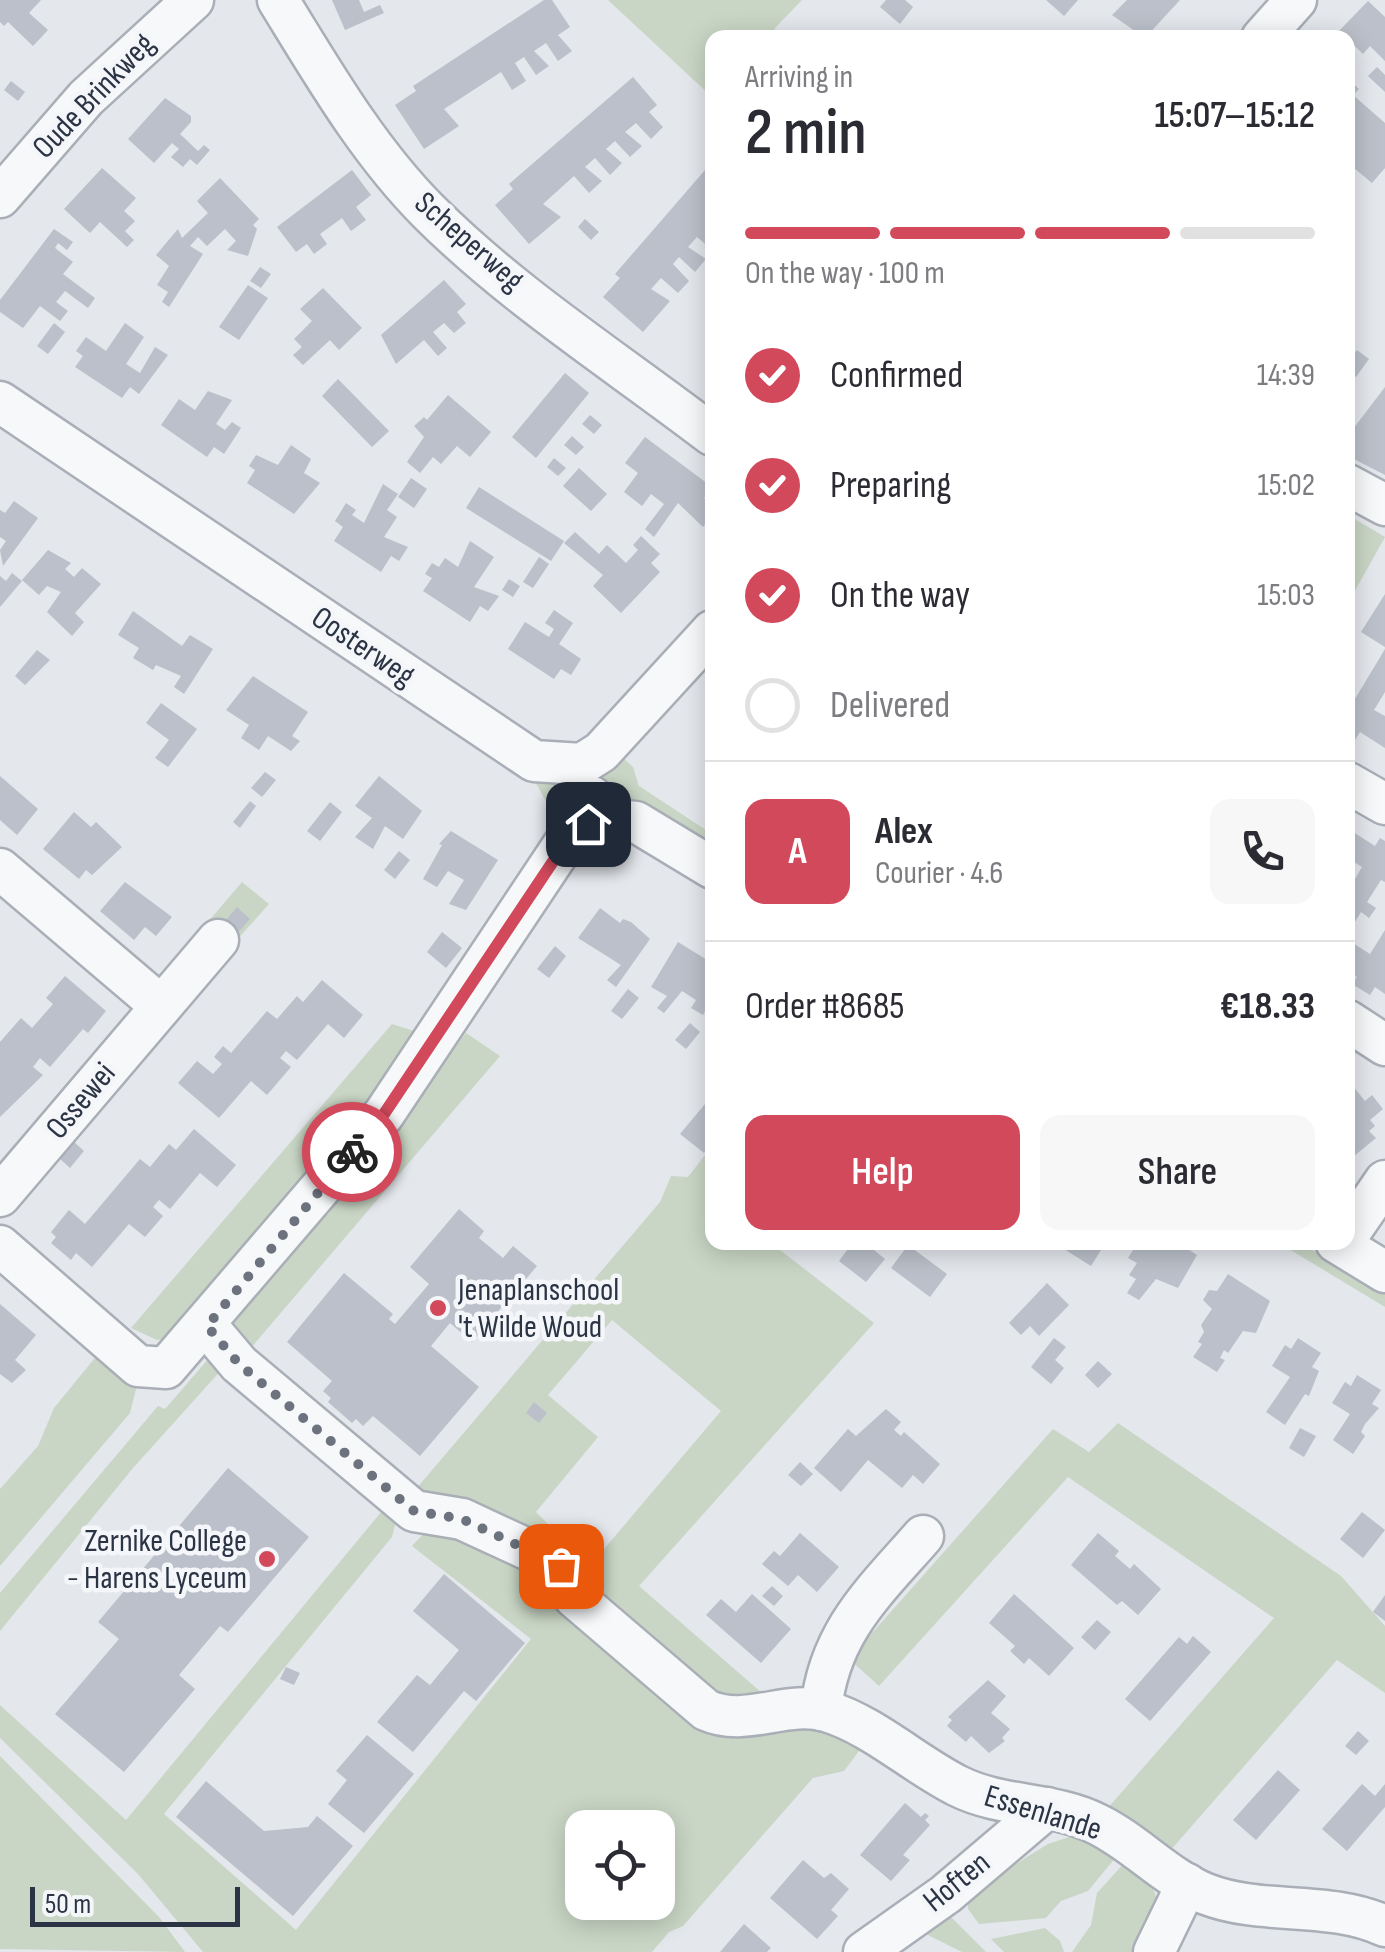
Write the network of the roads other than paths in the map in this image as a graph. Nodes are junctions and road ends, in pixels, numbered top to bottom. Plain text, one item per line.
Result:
1 (192, 0) edge
2 (278, 0) edge
3 (1296, 0) edge
4 (1269, 30) edge
5 (0, 197) edge
6 (0, 402) edge
7 (705, 430) edge
8 (1355, 489) edge
9 (1385, 504) edge
10 (705, 640) edge
11 (582, 764) junction
12 (1355, 787) edge
13 (1385, 804) edge
14 (599, 818) junction
15 (705, 864) edge
16 (0, 868) edge
17 (218, 940) dead end
18 (161, 1006) junction
19 (1355, 1026) edge
20 (1385, 1045) edge
21 (1385, 1181) edge
22 (0, 1196) edge
23 (1355, 1223) edge
24 (0, 1246) edge
25 (1354, 1250) edge
26 (1385, 1272) edge
27 (207, 1326) junction
28 (923, 1536) dead end
29 (822, 1710) junction
30 (1048, 1808) junction
31 (1186, 1884) junction
32 (1385, 1926) edge
33 (864, 1952) edge
34 (1154, 1952) edge

1 - 5 street, Oude Brinkweg
2 - 7 street, Scheperweg
3 - 4 street
6 - 11 street, Oosterweg
8 - 9 street
10 - 11 street
11 - 14 street
12 - 13 street
14 - 15 street
14 - 27 street
16 - 18 street
17 - 18 street, Ossewei
18 - 22 street, Ossewei
19 - 20 street
21 - 23 street
24 - 27 street
25 - 26 street
27 - 29 street, Essenlande
28 - 29 street
29 - 30 street, Essenlande
30 - 31 street, Essenlande
30 - 33 street, Hoften
31 - 32 street, Essenlande
31 - 34 street

